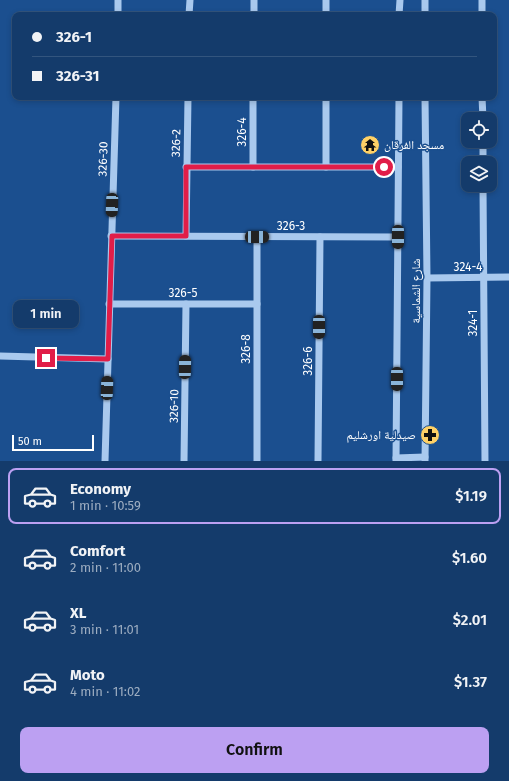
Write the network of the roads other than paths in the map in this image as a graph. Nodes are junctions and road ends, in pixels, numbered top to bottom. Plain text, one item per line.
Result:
1 (118, 0) edge
2 (190, 0) edge
3 (254, 0) edge
4 (326, 0) edge
5 (400, 0) edge
6 (425, 0) edge
7 (482, 0) edge
8 (118, 12) edge
9 (189, 12) edge
10 (254, 12) edge
11 (326, 12) edge
12 (400, 12) edge
13 (425, 12) edge
14 (482, 12) edge
15 (116, 100) edge
16 (188, 100) edge
17 (254, 100) edge
18 (326, 100) edge
19 (399, 100) edge
20 (426, 100) edge
21 (482, 100) edge
22 (483, 112) edge
23 (186, 167) junction
24 (253, 167) junction
25 (326, 167) junction
26 (398, 167) junction
27 (483, 192) edge
28 (112, 236) junction
29 (186, 236) junction
30 (257, 237) junction
31 (320, 237) junction
32 (398, 237) junction
33 (427, 278) junction
34 (484, 278) junction
35 (509, 278) edge
36 (110, 304) junction
37 (186, 304) junction
38 (257, 304) junction
39 (0, 356) edge
40 (108, 359) junction
41 (425, 459) edge
42 (396, 460) edge
43 (105, 461) edge
44 (184, 461) edge
45 (257, 461) edge
46 (318, 461) edge
47 (484, 461) edge

1 - 8 street
2 - 9 street
3 - 10 street
4 - 11 street
5 - 12 street
6 - 13 street
7 - 14 street
15 - 28 street, 326-30
16 - 23 street, 326-2
17 - 24 street, 326-4
18 - 25 street
19 - 26 street, شارع الشماسية
20 - 33 street, شارع الشماسية
21 - 22 street
23 - 24 street
23 - 29 street, 326-2
24 - 25 street
25 - 26 street
26 - 32 street, شارع الشماسية
27 - 34 street, 324-1
28 - 29 street, 326-3
28 - 36 street, 326-30
29 - 30 street, 326-3
30 - 31 street, 326-3
30 - 38 street, 326-8
31 - 32 street, 326-3
31 - 46 street, 326-6
32 - 42 street, شارع الشماسية
33 - 34 street, 324-4
33 - 41 street, شارع الشماسية
34 - 35 street, 324-4
34 - 47 street, 324-1
36 - 37 street, 326-5
36 - 40 street, 326-30
37 - 38 street, 326-5
37 - 44 street, 326-10
38 - 45 street, 326-8
39 - 40 street
40 - 43 street, 326-30
41 - 42 street

